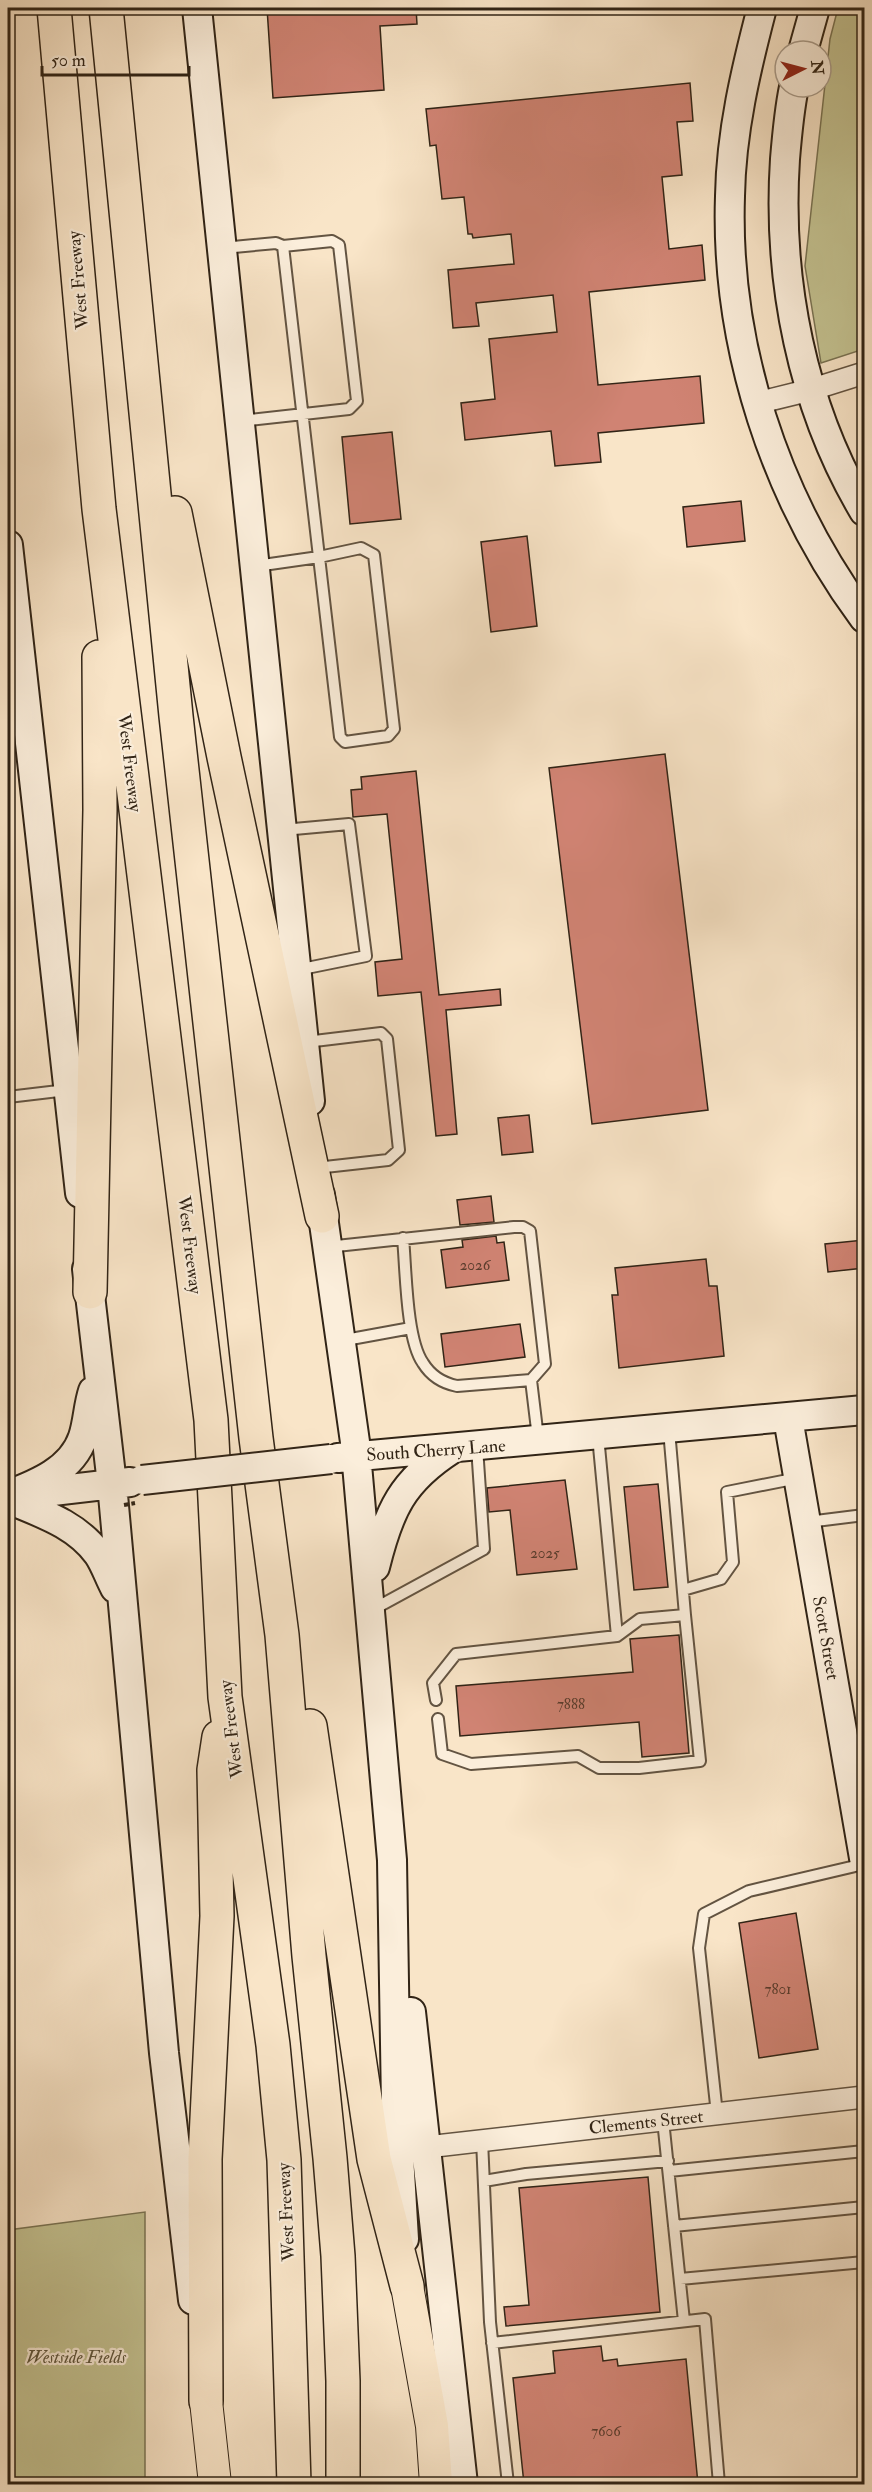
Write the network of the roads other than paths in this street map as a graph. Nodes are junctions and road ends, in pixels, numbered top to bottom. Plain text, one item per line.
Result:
1 (54, 8) edge
2 (106, 8) edge
3 (197, 8) edge
4 (762, 8) edge
5 (815, 8) edge
6 (806, 39) edge
7 (791, 99) edge
8 (283, 246) junction
9 (222, 248) junction
10 (137, 325) junction
11 (864, 373) edge
12 (810, 390) junction
13 (757, 403) junction
14 (302, 414) junction
15 (240, 421) junction
16 (99, 508) junction
17 (864, 511) edge
18 (8, 545) edge
19 (318, 557) junction
20 (255, 566) junction
21 (864, 618) edge
22 (282, 830) junction
23 (297, 970) junction
24 (295, 1044) junction
25 (70, 1089) junction
26 (8, 1097) edge
27 (315, 1168) junction
28 (324, 1231) junction
29 (403, 1238) junction
30 (90, 1292) junction
31 (411, 1328) junction
32 (340, 1341) junction
33 (99, 1372) junction
34 (531, 1380) junction
35 (864, 1410) edge
36 (788, 1418) junction
37 (669, 1429) junction
38 (598, 1436) junction
39 (538, 1442) junction
40 (465, 1448) junction
41 (344, 1457) junction
42 (798, 1478) junction
43 (112, 1484) junction
44 (8, 1497) edge
45 (864, 1515) edge
46 (806, 1522) junction
47 (683, 1590) junction
48 (370, 1600) junction
49 (122, 1601) junction
50 (685, 1615) junction
51 (282, 1635) junction
52 (617, 1636) junction
53 (225, 1697) junction
54 (436, 1700) dead end
55 (438, 1719) dead end
56 (864, 1858) edge
57 (392, 1860) junction
58 (864, 1864) edge
59 (864, 2097) edge
60 (717, 2114) junction
61 (663, 2120) junction
62 (482, 2140) junction
63 (427, 2146) junction
64 (864, 2151) edge
65 (668, 2166) junction
66 (484, 2181) junction
67 (864, 2208) edge
68 (674, 2226) junction
69 (864, 2262) edge
70 (680, 2279) junction
71 (407, 2286) junction
72 (684, 2321) junction
73 (492, 2343) junction
74 (206, 2401) junction
75 (215, 2484) edge
76 (294, 2484) edge
77 (343, 2484) edge
78 (435, 2484) edge
79 (463, 2484) edge
80 (508, 2484) edge
81 (719, 2484) edge

1 - 16 highway, West Freeway
2 - 10 highway
3 - 9 main road
4 - 13 main road
5 - 6 main road
7 - 12 main road
8 - 9 lane
8 - 14 lane
8 - 14 lane
9 - 15 main road
10 - 24 highway
10 - 51 highway
11 - 12 street
12 - 13 street
12 - 17 main road
13 - 21 main road
14 - 15 lane
14 - 19 lane
15 - 20 main road
16 - 30 highway
16 - 53 highway, West Freeway
18 - 25 main road
19 - 19 lane
19 - 20 lane
20 - 22 main road
22 - 23 main road
22 - 23 lane
23 - 24 main road
24 - 27 highway
24 - 27 lane
25 - 26 lane
25 - 30 main road
27 - 28 highway
28 - 29 lane
28 - 32 main road
29 - 31 lane
29 - 34 lane
30 - 33 main road
31 - 32 lane
31 - 34 lane
32 - 41 main road
33 - 43 main road
33 - 44 main road
34 - 39 lane
35 - 36 main road, South Cherry Lane
36 - 37 main road, South Cherry Lane
36 - 42 main road, Scott Street
37 - 38 main road, South Cherry Lane
37 - 47 lane
38 - 39 main road, South Cherry Lane
38 - 52 lane
39 - 40 main road, South Cherry Lane
40 - 41 main road, South Cherry Lane
40 - 48 main road
40 - 48 lane
41 - 43 main road, South Cherry Lane, bridge
41 - 48 main road
42 - 46 main road, Scott Street
42 - 47 lane
43 - 44 main road, South Cherry Lane
43 - 49 main road
44 - 49 main road
45 - 46 lane
46 - 56 main road, Scott Street
47 - 50 lane
48 - 57 main road
49 - 74 main road
50 - 52 lane
50 - 55 lane
51 - 71 highway
51 - 77 highway
52 - 54 lane
53 - 74 highway
53 - 76 highway, West Freeway
57 - 63 main road
57 - 71 main road
58 - 60 lane
59 - 60 street, Clements Street
60 - 61 street, Clements Street
61 - 62 street, Clements Street
61 - 65 lane
62 - 63 street, Clements Street
62 - 66 lane
63 - 79 main road
64 - 65 lane
65 - 66 lane
65 - 68 lane
66 - 73 lane
67 - 68 lane
68 - 70 lane
69 - 70 lane
70 - 72 lane
71 - 78 main road
72 - 73 lane
72 - 81 lane
73 - 80 lane
74 - 75 main road

